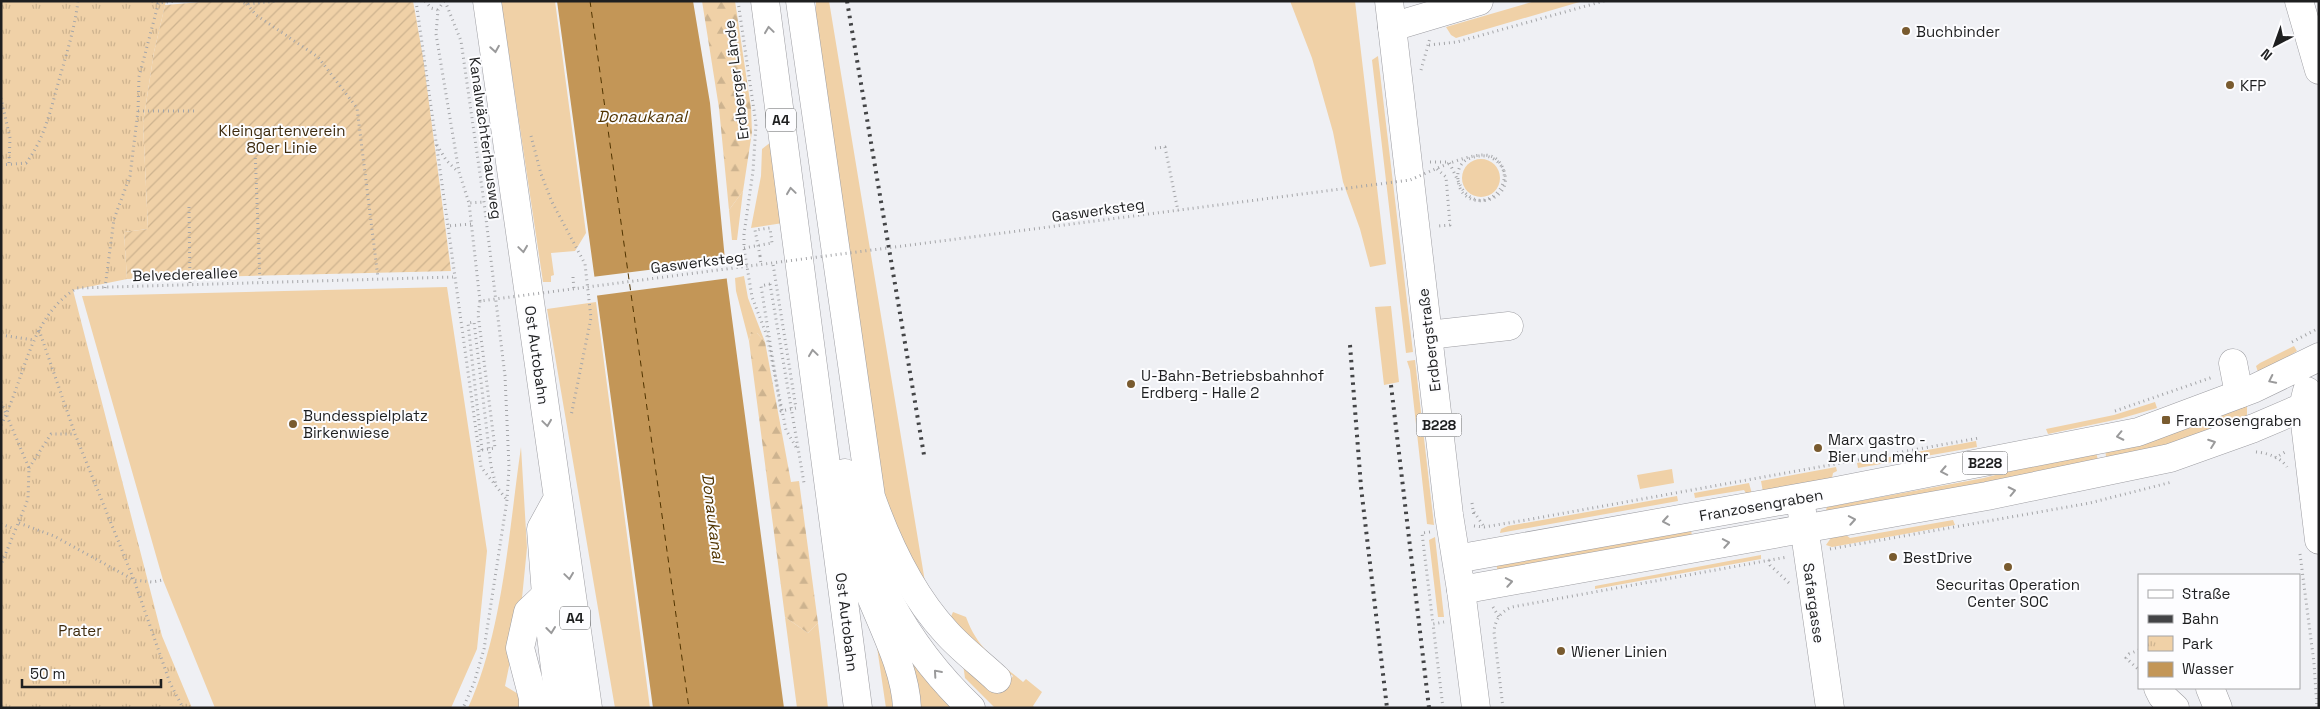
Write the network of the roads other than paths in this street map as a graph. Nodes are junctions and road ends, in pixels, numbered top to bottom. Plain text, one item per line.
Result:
1 (487, 1) edge
2 (765, 1) edge
3 (800, 1) edge
4 (1479, 1) edge
5 (2300, 1) edge
6 (1391, 14) edge
7 (2319, 70) edge
8 (1509, 326) dead end
9 (1428, 335) junction
10 (2318, 358) edge
11 (2311, 402) edge
12 (823, 412) junction
13 (558, 498) junction
14 (1800, 498) junction
15 (1806, 541) junction
16 (2309, 544) edge
17 (1456, 559) junction
18 (1461, 590) junction
19 (546, 595) junction
20 (997, 678) dead end
21 (2158, 689) edge
22 (533, 708) edge
23 (560, 708) edge
24 (588, 708) edge
25 (858, 708) edge
26 (872, 708) edge
27 (907, 708) edge
28 (971, 708) edge
29 (1476, 708) edge
30 (1830, 708) edge
31 (2175, 708) edge

1 -> 13 main road, Ost Autobahn / A4
12 -> 2 main road, Ost Autobahn / A4
3 - 20 main road
4 - 6 main road
5 - 7 main road
6 - 9 main road, Erdbergstraße / B228
8 - 9 main road
9 - 17 main road, Erdbergstraße / B228
10 - 11 main road, B228
10 -> 14 main road, Franzosengraben / B228
15 -> 11 main road, Franzosengraben / B228
11 - 16 main road, B228
12 - 25 main road, Ost Autobahn / A4
12 - 26 main road
12 - 27 main road
28 -> 12 main road
13 - 19 main road
13 -> 24 main road, Ost Autobahn / A4
14 - 15 main road, Safargasse
14 -> 17 main road, Franzosengraben / B228
18 -> 15 main road, Franzosengraben / B228
15 - 30 main road, Safargasse
17 - 18 main road, Erdbergstraße / B228
18 - 29 main road, Erdbergstraße
19 - 22 main road
19 -> 23 main road
21 - 31 main road

